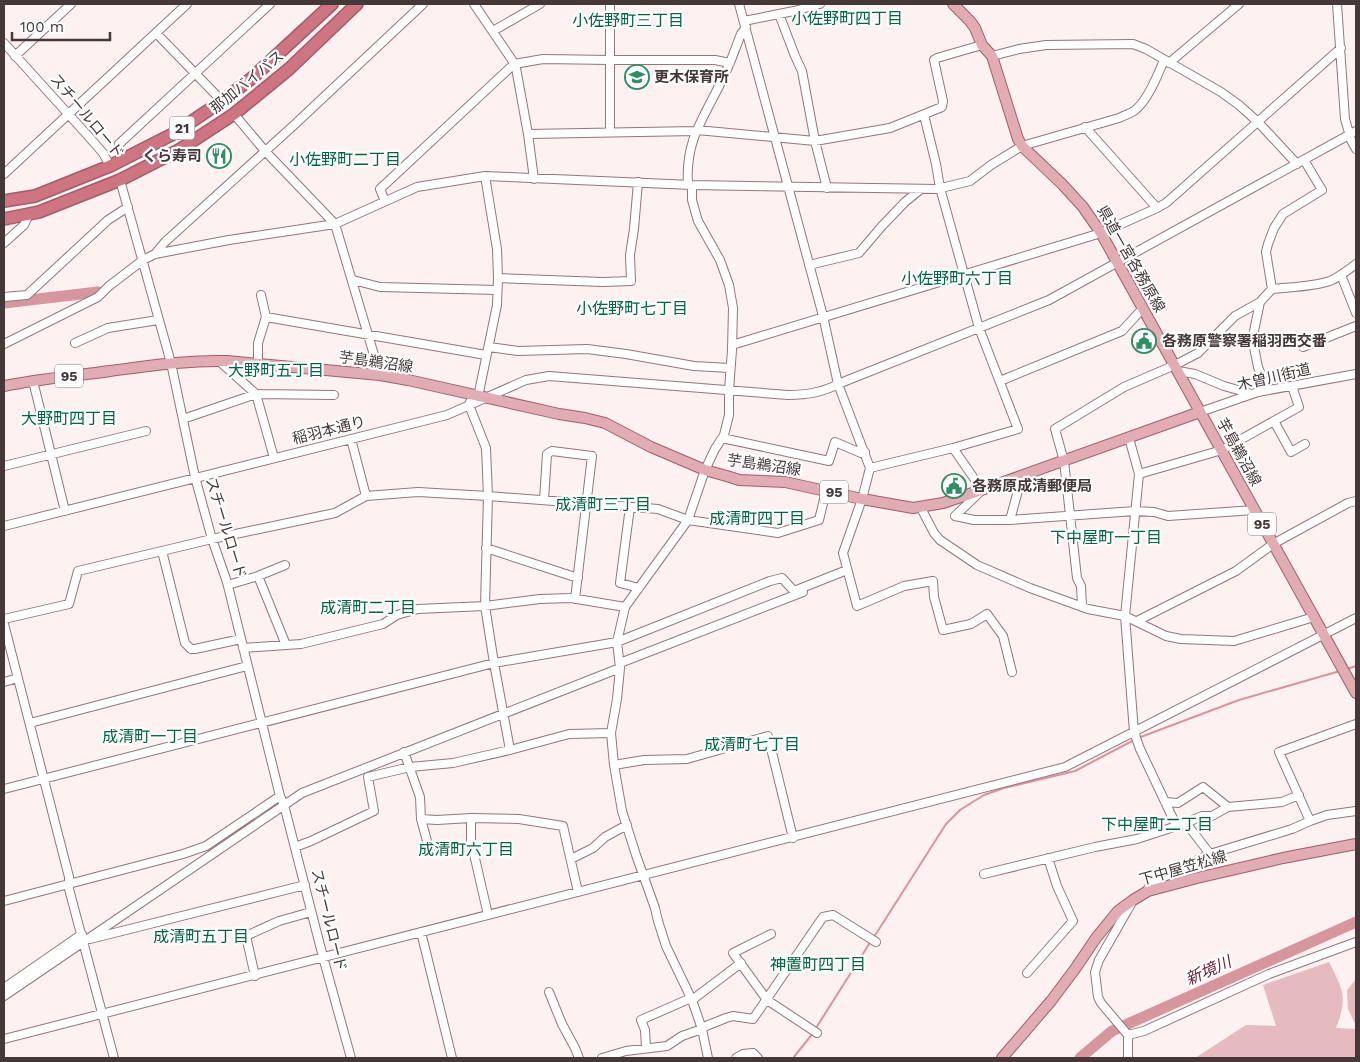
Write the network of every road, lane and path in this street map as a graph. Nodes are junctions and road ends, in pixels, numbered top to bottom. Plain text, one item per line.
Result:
1 (71, 4) edge
2 (187, 4) edge
3 (270, 4) edge
4 (332, 4) edge
5 (357, 4) edge
6 (424, 4) edge
7 (474, 4) edge
8 (540, 4) edge
9 (610, 4) edge
10 (739, 4) edge
11 (820, 4) edge
12 (953, 4) edge
13 (1239, 4) edge
14 (1336, 4) edge
15 (779, 14) junction
16 (745, 24) junction
17 (493, 31) junction
18 (156, 33) junction
19 (4, 43) edge
20 (982, 45) junction
21 (1341, 48) junction
22 (14, 56) junction
23 (992, 56) junction
24 (610, 60) junction
25 (1166, 61) junction
26 (730, 63) junction
27 (514, 64) junction
28 (196, 74) junction
29 (222, 101) junction
30 (68, 114) junction
31 (234, 114) junction
32 (924, 114) junction
33 (1258, 122) junction
34 (1085, 127) junction
35 (696, 131) junction
36 (610, 132) junction
37 (1353, 133) edge
38 (528, 134) junction
39 (775, 137) junction
40 (816, 141) junction
41 (119, 144) dead end
42 (1022, 146) junction
43 (1356, 149) edge
44 (266, 151) junction
45 (1300, 162) junction
46 (110, 166) junction
47 (4, 174) edge
48 (485, 176) junction
49 (534, 179) junction
50 (120, 180) junction
51 (638, 182) junction
52 (690, 185) junction
53 (788, 187) junction
54 (827, 188) junction
55 (940, 188) junction
56 (921, 189) junction
57 (4, 200) edge
58 (385, 201) junction
59 (128, 207) junction
60 (1157, 208) junction
61 (29, 214) junction
62 (4, 219) edge
63 (335, 224) junction
64 (1101, 234) junction
65 (4, 243) edge
66 (155, 254) junction
67 (143, 260) junction
68 (1116, 262) junction
69 (1356, 264) edge
70 (809, 266) junction
71 (964, 274) junction
72 (1341, 275) junction
73 (498, 278) junction
74 (353, 280) junction
75 (1272, 289) junction
76 (497, 290) junction
77 (261, 295) dead end
78 (4, 297) edge
79 (1260, 302) junction
80 (1143, 308) junction
81 (1356, 313) edge
82 (823, 316) junction
83 (266, 317) junction
84 (158, 320) junction
85 (1356, 326) edge
86 (978, 328) junction
87 (369, 336) junction
88 (75, 343) dead end
89 (4, 344) edge
90 (732, 345) junction
91 (489, 347) junction
92 (1303, 347) dead end
93 (486, 355) junction
94 (219, 361) junction
95 (171, 363) junction
96 (258, 364) junction
97 (730, 368) junction
98 (1177, 368) junction
99 (1356, 374) edge
100 (380, 375) junction
101 (33, 381) junction
102 (1000, 381) junction
103 (838, 384) junction
104 (4, 386) edge
105 (1292, 386) junction
106 (728, 390) junction
107 (1255, 393) junction
108 (256, 394) junction
109 (334, 395) dead end
110 (477, 396) junction
111 (469, 405) junction
112 (1200, 412) junction
113 (182, 419) junction
114 (1274, 421) junction
115 (146, 431) dead end
116 (722, 438) junction
117 (1129, 438) junction
118 (351, 439) junction
119 (1305, 444) dead end
120 (953, 448) junction
121 (1222, 450) junction
122 (865, 452) junction
123 (51, 454) junction
124 (274, 458) junction
125 (1064, 461) junction
126 (4, 466) edge
127 (870, 468) junction
128 (705, 470) junction
129 (1139, 474) junction
130 (1022, 476) junction
131 (195, 477) junction
132 (982, 490) junction
133 (826, 491) junction
134 (366, 496) junction
135 (488, 496) junction
136 (862, 499) junction
137 (544, 500) junction
138 (1356, 501) edge
139 (587, 504) junction
140 (630, 507) junction
141 (921, 508) junction
142 (1254, 510) junction
143 (64, 511) junction
144 (1134, 511) junction
145 (1070, 516) junction
146 (688, 520) junction
147 (1010, 520) junction
148 (4, 526) edge
149 (212, 539) junction
150 (1273, 544) junction
151 (486, 548) junction
152 (162, 551) junction
153 (285, 565) dead end
154 (847, 570) junction
155 (258, 576) junction
156 (578, 578) junction
157 (814, 582) junction
158 (228, 585) junction
159 (639, 588) junction
160 (575, 599) junction
161 (485, 606) junction
162 (1082, 606) junction
163 (625, 607) junction
164 (1125, 616) junction
165 (1314, 617) junction
166 (1356, 618) edge
167 (4, 619) edge
168 (1137, 621) junction
169 (4, 624) edge
170 (1324, 635) junction
171 (241, 639) junction
172 (617, 642) junction
173 (286, 645) junction
174 (243, 648) junction
175 (494, 663) junction
176 (248, 666) junction
177 (620, 666) junction
178 (1012, 672) dead end
179 (18, 678) junction
180 (4, 682) edge
181 (1356, 693) edge
182 (504, 713) junction
183 (30, 723) junction
184 (262, 723) junction
185 (1356, 724) edge
186 (1134, 732) junction
187 (610, 733) junction
188 (510, 750) junction
189 (404, 752) junction
190 (614, 765) junction
191 (410, 767) junction
192 (44, 779) junction
193 (4, 789) edge
194 (1298, 795) junction
195 (280, 796) junction
196 (1165, 802) junction
197 (284, 805) junction
198 (1228, 807) junction
199 (1356, 811) edge
200 (471, 818) junction
201 (421, 819) junction
202 (1310, 821) junction
203 (1186, 823) junction
204 (627, 825) junction
205 (1176, 825) junction
206 (793, 838) junction
207 (1356, 844) edge
208 (295, 847) junction
209 (430, 852) dead end
210 (1210, 854) junction
211 (571, 858) junction
212 (1048, 858) junction
213 (984, 874) dead end
214 (644, 875) junction
215 (69, 884) junction
216 (305, 885) junction
217 (578, 892) junction
218 (1145, 893) junction
219 (1133, 900) junction
220 (4, 901) edge
221 (311, 912) junction
222 (488, 915) junction
223 (421, 932) junction
224 (771, 934) dead end
225 (83, 937) junction
226 (874, 940) dead end
227 (1356, 942) edge
228 (322, 957) junction
229 (741, 963) junction
230 (1027, 972) dead end
231 (255, 976) junction
232 (4, 988) edge
233 (549, 992) dead end
234 (4, 996) edge
235 (692, 999) junction
236 (767, 1000) junction
237 (102, 1014) junction
238 (702, 1029) junction
239 (815, 1032) dead end
240 (1128, 1035) junction
241 (4, 1039) edge
242 (646, 1048) junction
243 (114, 1058) edge
244 (351, 1058) edge
245 (452, 1058) edge
246 (579, 1058) edge
247 (604, 1058) edge
248 (708, 1058) edge
249 (736, 1058) edge
250 (758, 1058) edge
251 (1002, 1058) edge
252 (1128, 1058) edge

1 - 22 street
2 - 18 street
3 - 28 street
4 - 29 highway, 那加バイパス / 21
5 - 31 highway, 那加バイパス / 21
6 - 44 street
7 - 17 street
8 - 17 street
9 - 24 street
10 - 16 street
11 - 15 street
12 - 20 main road, 県道一宮各務原線
13 - 25 street
14 - 21 street
15 - 16 street
15 - 40 street
16 - 26 street
16 - 39 street
17 - 27 street
18 - 28 street
18 - 30 street
19 - 22 street, スチールロード
20 - 23 main road, 県道一宮各務原線
20 - 32 street
21 - 33 street
21 - 37 street
22 - 30 street, スチールロード
23 - 25 street
23 - 42 main road, 県道一宮各務原線
24 - 26 street
24 - 27 street
24 - 36 street
25 - 33 street
25 - 34 street
26 - 35 street
27 - 38 street
27 - 58 street
28 - 29 street
28 - 41 street
29 - 46 highway, 那加バイパス / 21
30 - 46 street, スチールロード
30 - 47 street
31 - 44 street
31 - 50 highway, 那加バイパス / 21
32 - 40 street
32 - 55 street
33 - 45 street
33 - 60 street
34 - 42 street
34 - 60 street
35 - 36 street
35 - 39 street
35 - 52 street
36 - 38 street
37 - 43 street
37 - 45 street, 稲羽本通り
38 - 49 street
39 - 40 street
39 - 53 street
40 - 54 street
42 - 55 street
42 - 64 main road, 県道一宮各務原線
44 - 63 street
44 - 66 street
45 - 68 street, 稲羽本通り
45 - 75 street
46 - 50 highway, スチールロード
46 - 57 highway, 那加バイパス / 21
48 - 49 street
48 - 58 street
48 - 73 street
49 - 51 street
50 - 59 street, スチールロード
50 - 61 highway, 那加バイパス / 21
51 - 52 street
51 - 73 street
52 - 53 street
52 - 90 street
53 - 54 street
53 - 70 street
54 - 56 street
55 - 56 street
55 - 71 street
56 - 70 street
58 - 63 street
59 - 67 street, スチールロード
59 - 78 street
60 - 64 street
61 - 62 highway, 那加バイパス / 21
61 - 65 street
63 - 66 street
63 - 74 street
64 - 68 main road, 県道一宮各務原線
64 - 71 street
66 - 67 street
67 - 84 street, スチールロード
67 - 89 street
68 - 80 main road, 県道一宮各務原線
68 - 86 street, 稲羽本通り
69 - 72 street
70 - 82 street
71 - 82 street
71 - 86 street
72 - 75 street
72 - 81 street
73 - 76 street
74 - 76 street
74 - 87 street
75 - 79 street
76 - 91 street
77 - 83 street
79 - 98 street
79 - 107 street
80 - 98 main road, 県道一宮各務原線
80 - 102 street
82 - 90 street
82 - 103 street
83 - 87 street
83 - 96 street
84 - 88 street
84 - 95 street, スチールロード
85 - 92 street
86 - 102 street
86 - 103 street, 稲羽本通り
87 - 93 street
87 - 100 street
90 - 97 street
91 - 93 street
91 - 97 street
93 - 110 street
94 - 95 main road, 芋島鵜沼線 / 95
94 - 96 main road, 芋島鵜沼線 / 95
94 - 108 street
95 - 101 main road, 芋島鵜沼線 / 95
95 - 113 street, スチールロード
96 - 100 main road, 芋島鵜沼線 / 95
97 - 106 street
98 - 107 street
98 - 112 main road, 県道一宮各務原線
98 - 125 street
99 - 105 street, 木曽川街道
100 - 110 main road, 芋島鵜沼線 / 95
101 - 104 main road, 芋島鵜沼線 / 95
101 - 123 street
102 - 120 street
103 - 106 street, 稲羽本通り
103 - 122 street
105 - 107 street, 木曽川街道
105 - 114 street
106 - 110 street, 稲羽本通り
106 - 116 street
107 - 112 street, 木曽川街道
108 - 109 street
108 - 113 street
108 - 124 street
110 - 111 street, 稲羽本通り
110 - 111 street
110 - 128 main road, 芋島鵜沼線 / 95
111 - 118 street, 稲羽本通り
111 - 135 street
112 - 117 main road, 芋島鵜沼線 / 95
112 - 121 main road, 芋島鵜沼線 / 95
113 - 131 street, スチールロード
114 - 119 street
114 - 121 street
115 - 123 street
116 - 122 street
116 - 128 street
117 - 125 main road, 芋島鵜沼線 / 95
117 - 129 street
118 - 124 street, 稲羽本通り
118 - 134 street
120 - 127 street
120 - 132 street
121 - 129 street
121 - 142 main road, 芋島鵜沼線 / 95
122 - 127 street
123 - 126 street
123 - 143 street
124 - 131 street, 稲羽本通り
125 - 130 main road, 芋島鵜沼線 / 95
125 - 145 street
127 - 136 street
128 - 133 main road, 芋島鵜沼線 / 95
128 - 146 street
129 - 144 street
130 - 132 main road, 芋島鵜沼線 / 95
130 - 147 street
131 - 143 street, 稲羽本通り
131 - 149 street, スチールロード
132 - 141 main road, 芋島鵜沼線 / 95
132 - 147 street
133 - 136 main road, 芋島鵜沼線 / 95
133 - 146 street
134 - 135 street
134 - 149 street
135 - 137 street
135 - 151 street
136 - 141 main road, 芋島鵜沼線 / 95
136 - 154 street
137 - 139 street
137 - 139 street
138 - 150 street
139 - 140 street
139 - 156 street
140 - 146 street
140 - 159 street
141 - 162 street
142 - 144 street
142 - 150 main road, 芋島鵜沼線 / 95
143 - 148 street, 稲羽本通り
144 - 145 street
144 - 164 street
145 - 147 street
145 - 162 street
146 - 159 street
149 - 152 street
149 - 158 street, スチールロード
150 - 165 main road, 芋島鵜沼線 / 95
150 - 168 street
151 - 156 street
151 - 161 street
152 - 167 street
152 - 171 street
153 - 155 street
154 - 157 street
154 - 178 street
155 - 158 street
155 - 173 street
156 - 160 street
157 - 172 street
157 - 177 street
158 - 171 street, スチールロード
159 - 163 street
160 - 161 street
160 - 163 street
161 - 173 street
161 - 175 street
162 - 164 street
163 - 172 street
164 - 168 street
164 - 186 street
165 - 168 street
165 - 170 main road, 芋島鵜沼線 / 95
166 - 170 street
169 - 179 street
170 - 181 main road, 芋島鵜沼線 / 95
170 - 186 street
171 - 174 street, スチールロード
172 - 175 street
172 - 177 street
173 - 174 street
174 - 176 street, スチールロード
175 - 182 street
175 - 184 street
176 - 183 street
176 - 184 street, スチールロード
177 - 182 street
177 - 187 street
179 - 180 street
179 - 183 street
182 - 188 street
182 - 189 street
183 - 192 street
184 - 192 street
184 - 195 street, スチールロード
185 - 194 street
186 - 196 street
186 - 206 street
187 - 188 street
187 - 190 street
188 - 191 street
189 - 191 street
189 - 197 street
190 - 204 street
190 - 206 street
191 - 201 street
191 - 208 street
192 - 193 street
192 - 215 street
194 - 198 street
194 - 202 street
195 - 197 street, スチールロード
195 - 215 street
196 - 198 street
196 - 205 street
197 - 208 street, スチールロード
197 - 225 street
198 - 203 street
199 - 202 street
200 - 201 street
200 - 211 street
200 - 222 street
201 - 209 street
202 - 210 street
203 - 205 street
203 - 210 street
204 - 211 street
204 - 214 street
205 - 212 street
206 - 214 street
207 - 218 main road, 下中屋笠松線
208 - 216 street, スチールロード
210 - 218 street
211 - 217 street
212 - 213 street
212 - 230 street
214 - 217 street
214 - 235 street
215 - 220 street
215 - 225 street
216 - 221 street, スチールロード
216 - 225 street
217 - 222 street
218 - 219 main road, 下中屋笠松線
219 - 240 street
219 - 251 main road, 下中屋笠松線
221 - 228 street, スチールロード
221 - 231 street
222 - 223 street
223 - 228 street
223 - 245 street
224 - 229 street
225 - 232 street
225 - 234 street
225 - 237 street
226 - 236 street
227 - 240 street
228 - 231 street
228 - 244 street, スチールロード
229 - 235 street
229 - 236 street
231 - 237 street
233 - 246 street
235 - 238 street
235 - 242 street
236 - 238 street
236 - 239 street
237 - 241 street
237 - 243 street
238 - 242 street
238 - 248 street
240 - 252 street
242 - 247 street
249 - 250 street

